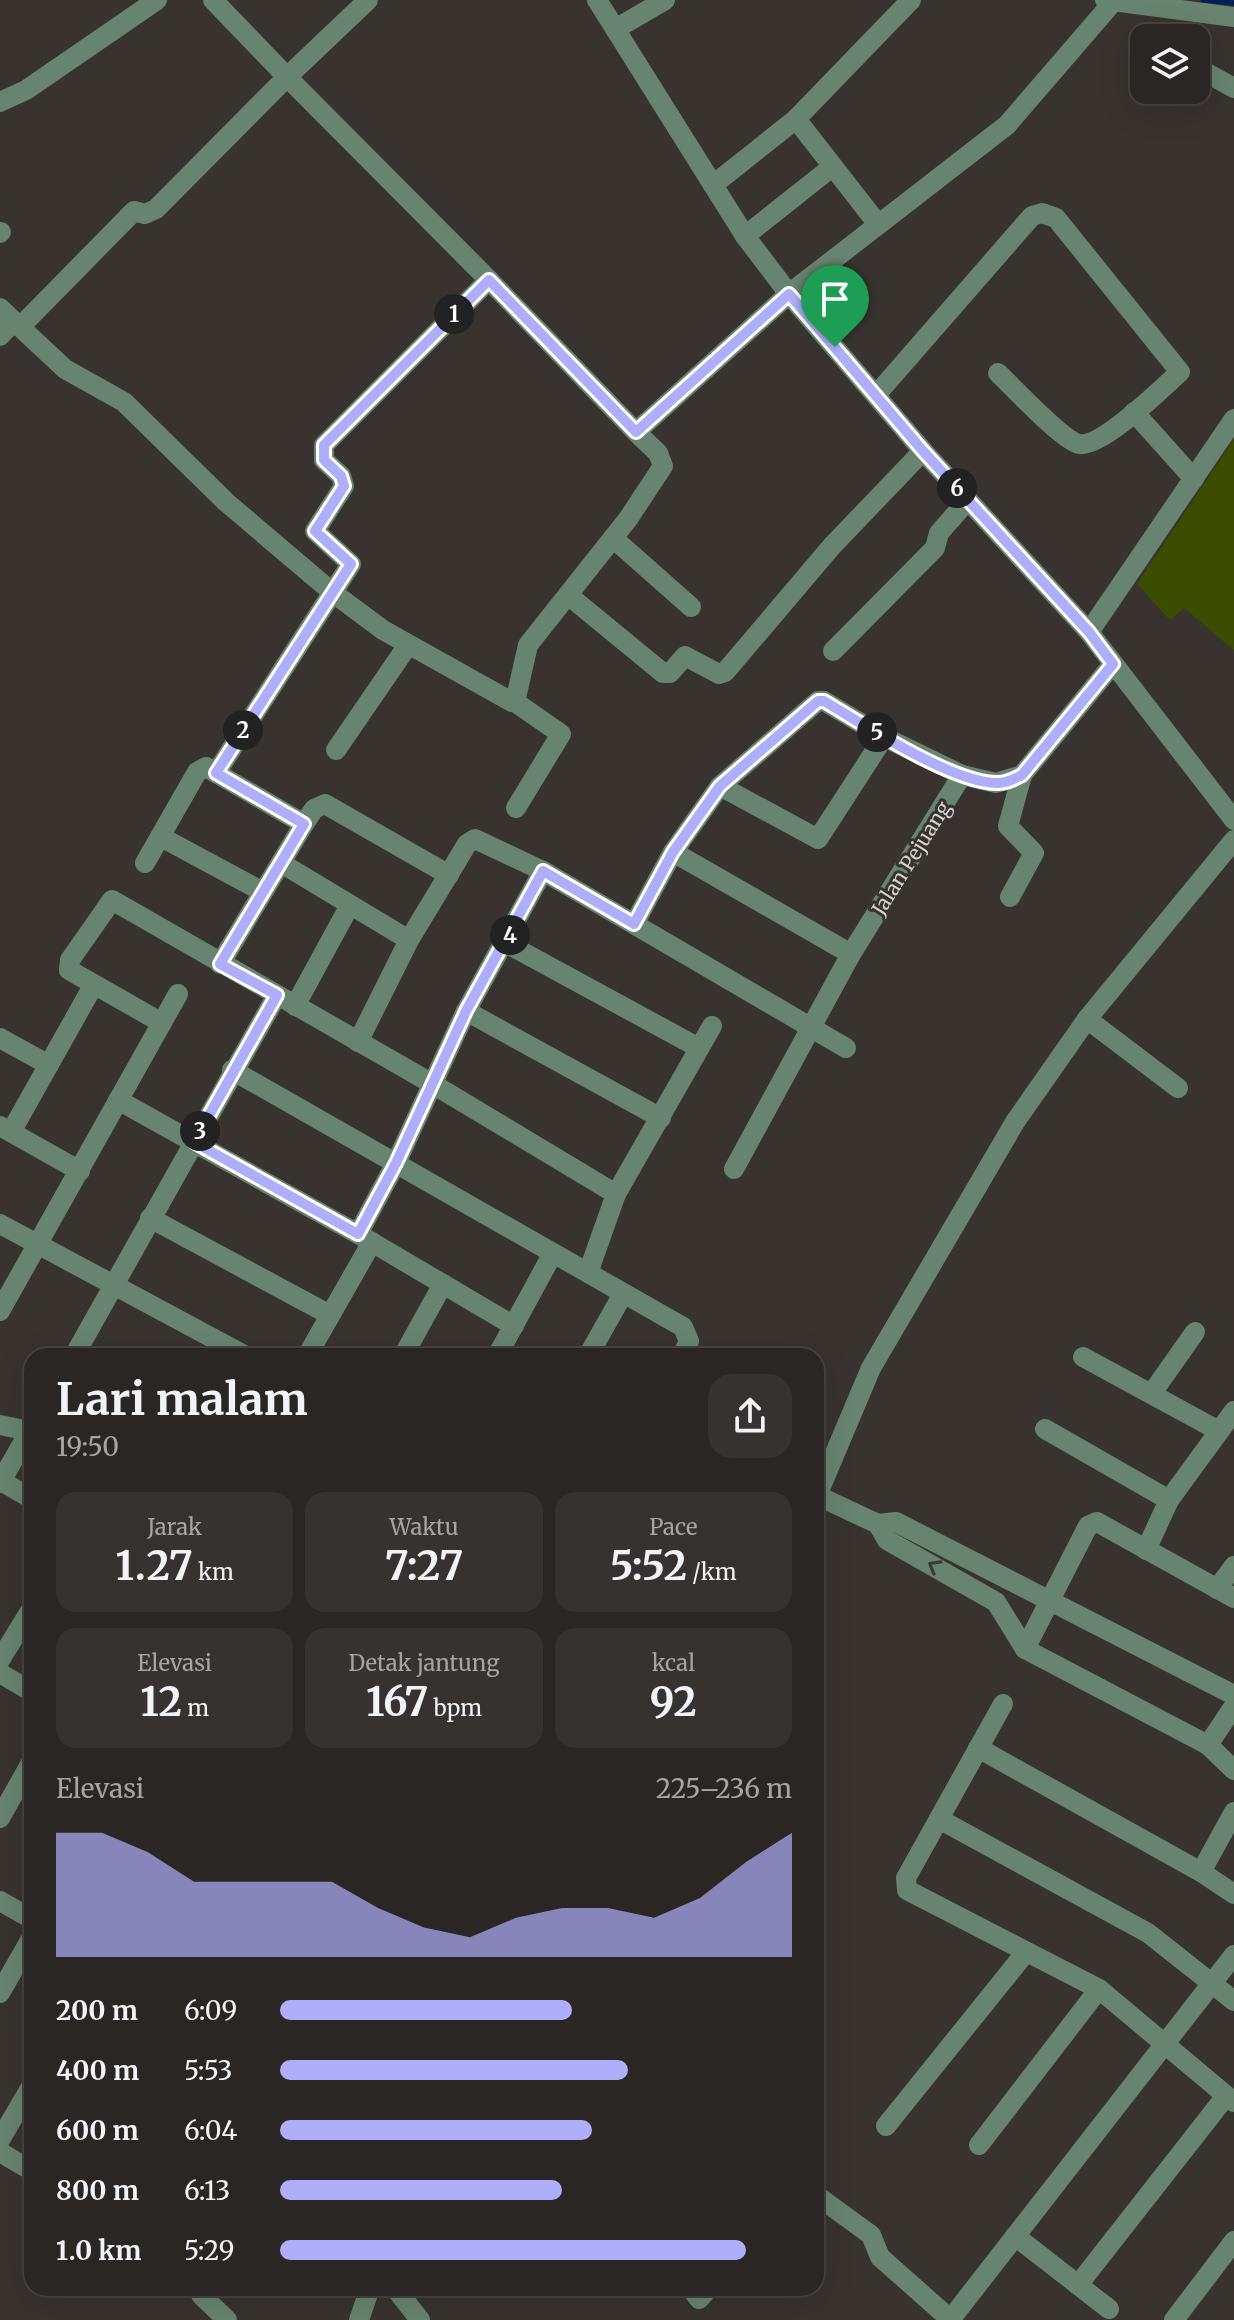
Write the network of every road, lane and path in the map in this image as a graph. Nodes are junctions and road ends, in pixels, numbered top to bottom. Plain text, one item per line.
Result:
1 (157, 0) edge
2 (213, 0) edge
3 (368, 0) edge
4 (597, 0) edge
5 (665, 0) edge
6 (911, 0) edge
7 (1119, 2) edge
8 (1234, 17) edge
9 (617, 28) junction
10 (1210, 75) edge
11 (287, 77) junction
12 (1234, 88) edge
13 (0, 102) edge
14 (796, 119) junction
15 (832, 167) junction
16 (713, 185) junction
17 (877, 223) junction
18 (745, 236) junction
19 (489, 280) junction
20 (789, 294) junction
21 (8, 323) edge
22 (998, 373) dead end
23 (876, 395) junction
24 (1134, 412) junction
25 (1234, 419) edge
26 (636, 432) junction
27 (923, 451) junction
28 (1194, 479) junction
29 (968, 500) junction
30 (613, 538) junction
31 (332, 592) junction
32 (568, 595) junction
33 (691, 607) dead end
34 (1089, 632) junction
35 (408, 645) junction
36 (833, 651) dead end
37 (1113, 664) junction
38 (515, 702) junction
39 (884, 737) junction
40 (336, 750) dead end
41 (216, 773) junction
42 (962, 775) junction
43 (1022, 775) junction
44 (720, 786) junction
45 (516, 808) dead end
46 (1234, 820) edge
47 (304, 824) junction
48 (161, 837) junction
49 (1234, 840) edge
50 (673, 852) junction
51 (145, 863) dead end
52 (281, 863) junction
53 (543, 871) junction
54 (449, 875) junction
55 (263, 892) junction
56 (1010, 897) dead end
57 (350, 905) junction
58 (634, 924) junction
59 (409, 940) junction
60 (506, 943) junction
61 (851, 954) junction
62 (220, 964) junction
63 (93, 986) junction
64 (178, 994) dead end
65 (277, 995) junction
66 (295, 1006) junction
67 (466, 1011) junction
68 (1087, 1019) junction
69 (162, 1023) junction
70 (712, 1026) dead end
71 (811, 1029) junction
72 (0, 1038) edge
73 (358, 1042) junction
74 (699, 1048) junction
75 (846, 1048) dead end
76 (49, 1065) junction
77 (232, 1070) junction
78 (431, 1083) junction
79 (1178, 1088) dead end
80 (118, 1100) junction
81 (661, 1118) junction
82 (6, 1129) edge
83 (194, 1142) junction
84 (396, 1163) junction
85 (734, 1169) dead end
86 (80, 1171) junction
87 (616, 1194) junction
88 (150, 1218) junction
89 (0, 1224) edge
90 (365, 1238) junction
91 (36, 1244) junction
92 (553, 1253) junction
93 (588, 1273) junction
94 (443, 1284) junction
95 (115, 1285) junction
96 (623, 1294) junction
97 (0, 1311) edge
98 (330, 1315) junction
99 (514, 1326) junction
100 (1195, 1332) dead end
101 (79, 1348) edge
102 (231, 1348) edge
103 (311, 1348) edge
104 (407, 1348) edge
105 (502, 1348) edge
106 (593, 1348) edge
107 (686, 1348) edge
108 (1083, 1357) dead end
109 (1152, 1393) junction
110 (1234, 1411) edge
111 (0, 1425) edge
112 (24, 1428) edge
113 (1045, 1429) dead end
114 (1219, 1431) junction
115 (24, 1441) edge
116 (824, 1479) edge
117 (0, 1482) edge
118 (24, 1495) edge
119 (824, 1499) edge
120 (1169, 1500) junction
121 (878, 1524) junction
122 (1146, 1550) junction
123 (1234, 1566) edge
124 (1007, 1580) junction
125 (1226, 1593) edge
126 (1049, 1600) junction
127 (996, 1602) junction
128 (24, 1621) edge
129 (1025, 1649) junction
130 (0, 1660) edge
131 (0, 1673) edge
132 (24, 1687) edge
133 (1234, 1695) edge
134 (1003, 1704) dead end
135 (1234, 1706) edge
136 (1208, 1745) junction
137 (978, 1748) junction
138 (1234, 1770) edge
139 (24, 1775) edge
140 (1234, 1812) edge
141 (0, 1818) edge
142 (939, 1819) junction
143 (1201, 1872) junction
144 (1234, 1894) edge
145 (0, 1901) edge
146 (24, 1914) edge
147 (24, 1951) edge
148 (1026, 1952) junction
149 (1234, 1955) edge
150 (1211, 1982) junction
151 (1099, 1989) junction
152 (0, 1993) edge
153 (1234, 2001) edge
154 (1164, 2042) junction
155 (24, 2099) edge
156 (1230, 2099) edge
157 (886, 2126) dead end
158 (0, 2140) edge
159 (979, 2145) dead end
160 (0, 2152) edge
161 (24, 2166) edge
162 (824, 2201) edge
163 (1015, 2236) junction
164 (1234, 2241) edge
165 (1078, 2285) junction
166 (202, 2296) edge
167 (367, 2296) edge
168 (401, 2296) edge
169 (1109, 2309) dead end
170 (958, 2317) edge
171 (227, 2320) edge
172 (359, 2320) edge
173 (420, 2320) edge
174 (1174, 2320) edge

1 - 13 street
2 - 11 street
3 - 11 street
4 - 9 street
5 - 9 street
6 - 14 street
7 - 8 street
7 - 17 street
9 - 16 street
10 - 12 street
11 - 19 street
11 - 21 street
14 - 15 street
14 - 16 street
15 - 17 street
15 - 18 street
16 - 18 street
17 - 20 street
18 - 20 street
19 - 26 street
19 - 31 street
20 - 23 street
20 - 26 street
21 - 31 street
22 - 24 street
23 - 24 street
23 - 27 street
24 - 28 street
25 - 28 street
26 - 30 street
27 - 29 street
27 - 32 street
28 - 34 street
29 - 34 street
29 - 36 street
30 - 32 street
30 - 33 street
31 - 35 street
31 - 41 street
32 - 38 street
34 - 37 street
35 - 38 street
35 - 40 street
37 - 43 street
37 - 46 street
38 - 45 street
39 - 42 street
39 - 44 street
39 - 44 street
41 - 47 street
41 - 48 street
42 - 43 street
42 - 61 street, Jalan Pejuang
43 - 56 street
44 - 50 street
47 - 52 street
47 - 54 street
48 - 51 street
48 - 55 street
49 - 68 street
50 - 58 street
50 - 61 street
52 - 55 street
52 - 57 street
53 - 54 street
53 - 58 street
53 - 60 street
54 - 59 street
55 - 62 street
57 - 59 street
57 - 66 street
58 - 71 street
59 - 73 street
60 - 67 street
60 - 74 street
61 - 71 street, Jalan Pejuang
62 - 63 street
62 - 65 street
63 - 69 street
63 - 76 street
64 - 69 street
65 - 66 street
65 - 77 street
66 - 73 street
67 - 78 street
67 - 81 street
68 - 79 street
68 - 116 street
69 - 80 street
70 - 74 street
71 - 75 street
71 - 85 street, Jalan Pejuang
72 - 76 street
73 - 78 street
74 - 81 street
76 - 82 street
77 - 83 street
77 - 84 street
78 - 84 street
78 - 87 street
80 - 83 street
80 - 86 street
81 - 87 street
82 - 86 street
83 - 88 street
83 - 90 street
84 - 90 street
84 - 92 street
86 - 91 street
87 - 93 street
88 - 95 street
88 - 98 street
89 - 91 street
90 - 94 street
90 - 98 street
91 - 95 street
91 - 97 street
92 - 93 street
92 - 99 street
93 - 96 street
94 - 99 street
94 - 104 street
95 - 101 street
95 - 102 street
96 - 106 street
96 - 107 street
98 - 103 street
99 - 105 street
100 - 109 street
108 - 109 street
109 - 114 street
110 - 114 street
111 - 112 street
113 - 120 street
114 - 120 street
115 - 117 street
117 - 118 street
119 - 121 street
120 - 122 street
121 - 124 street
127 -> 121 street
122 - 125 street
122 - 126 street
123 - 125 street
124 - 126 street
124 - 127 street
126 - 129 street
126 - 133 street
127 - 129 street
128 - 130 street
129 - 136 street
131 - 132 street
134 - 137 street
135 - 136 street
136 - 138 street
137 - 142 street
137 - 143 street
139 - 141 street
140 - 143 street
142 - 148 street
142 - 150 street
143 - 144 street
145 - 146 street
147 - 152 street
148 - 151 street
148 - 157 street
149 - 150 street
150 - 153 street
150 - 154 street
151 - 154 street
151 - 159 street
154 - 156 street
154 - 163 street
155 - 158 street
156 - 165 street
160 - 161 street
162 - 170 street
163 - 165 street
163 - 170 street
164 - 174 street
165 - 169 street
166 - 171 street
167 - 172 street
168 - 173 street

